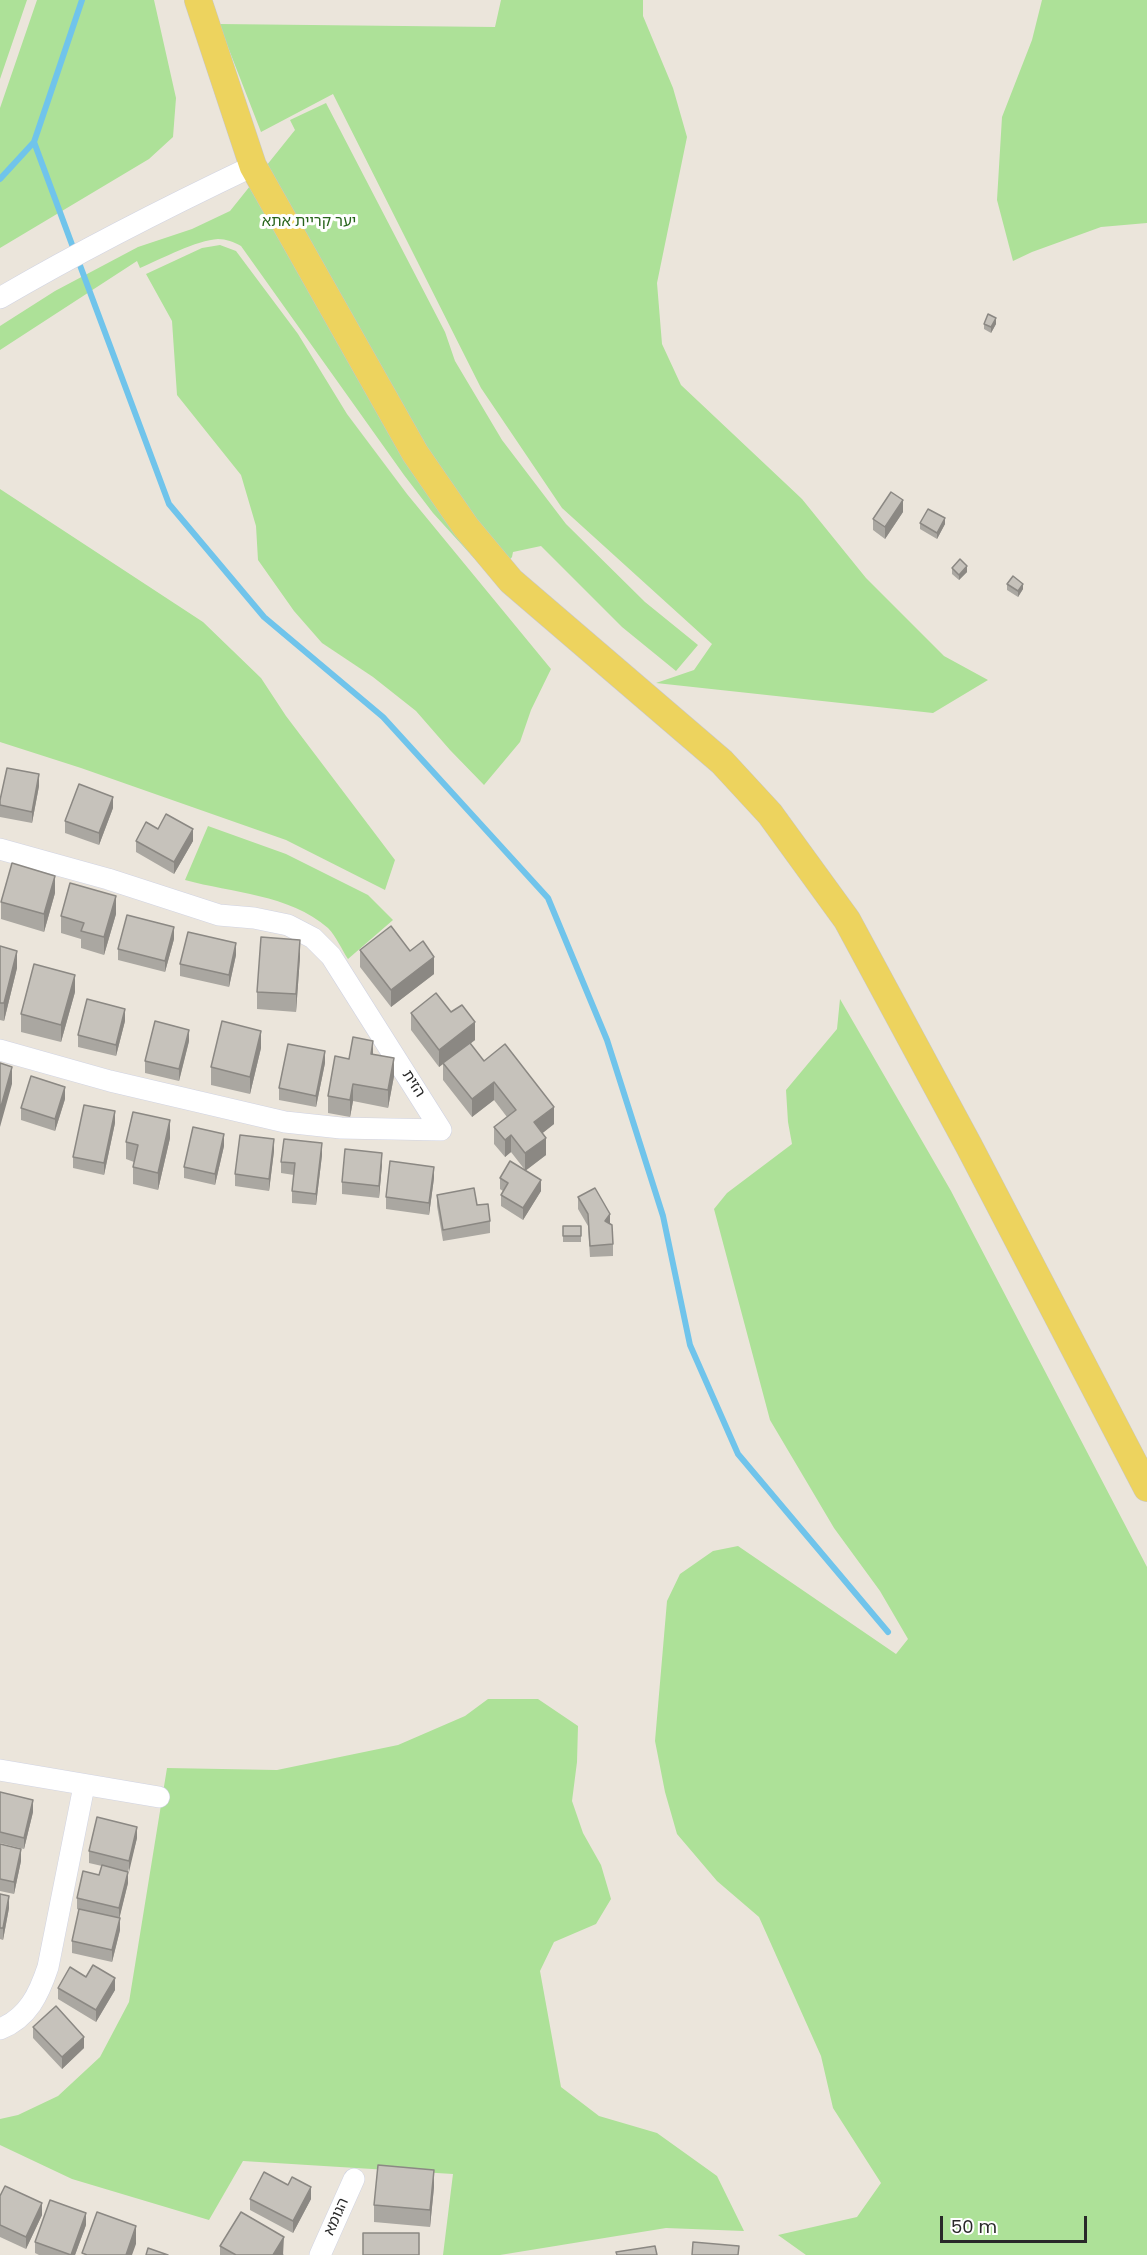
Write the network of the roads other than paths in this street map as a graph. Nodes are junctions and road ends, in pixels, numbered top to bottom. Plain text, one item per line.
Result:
1 (198, 0) edge
2 (253, 166) junction
3 (0, 298) edge
4 (0, 849) edge
5 (0, 1050) edge
6 (1147, 1488) edge
7 (0, 1770) edge
8 (84, 1786) junction
9 (159, 1797) dead end
10 (0, 2029) edge
11 (354, 2179) dead end
12 (320, 2255) edge

1 - 2 main road
2 - 3 street
2 - 6 main road
4 - 5 street, הזית
7 - 8 street
8 - 9 street
8 - 10 street
11 - 12 street, הגומא

